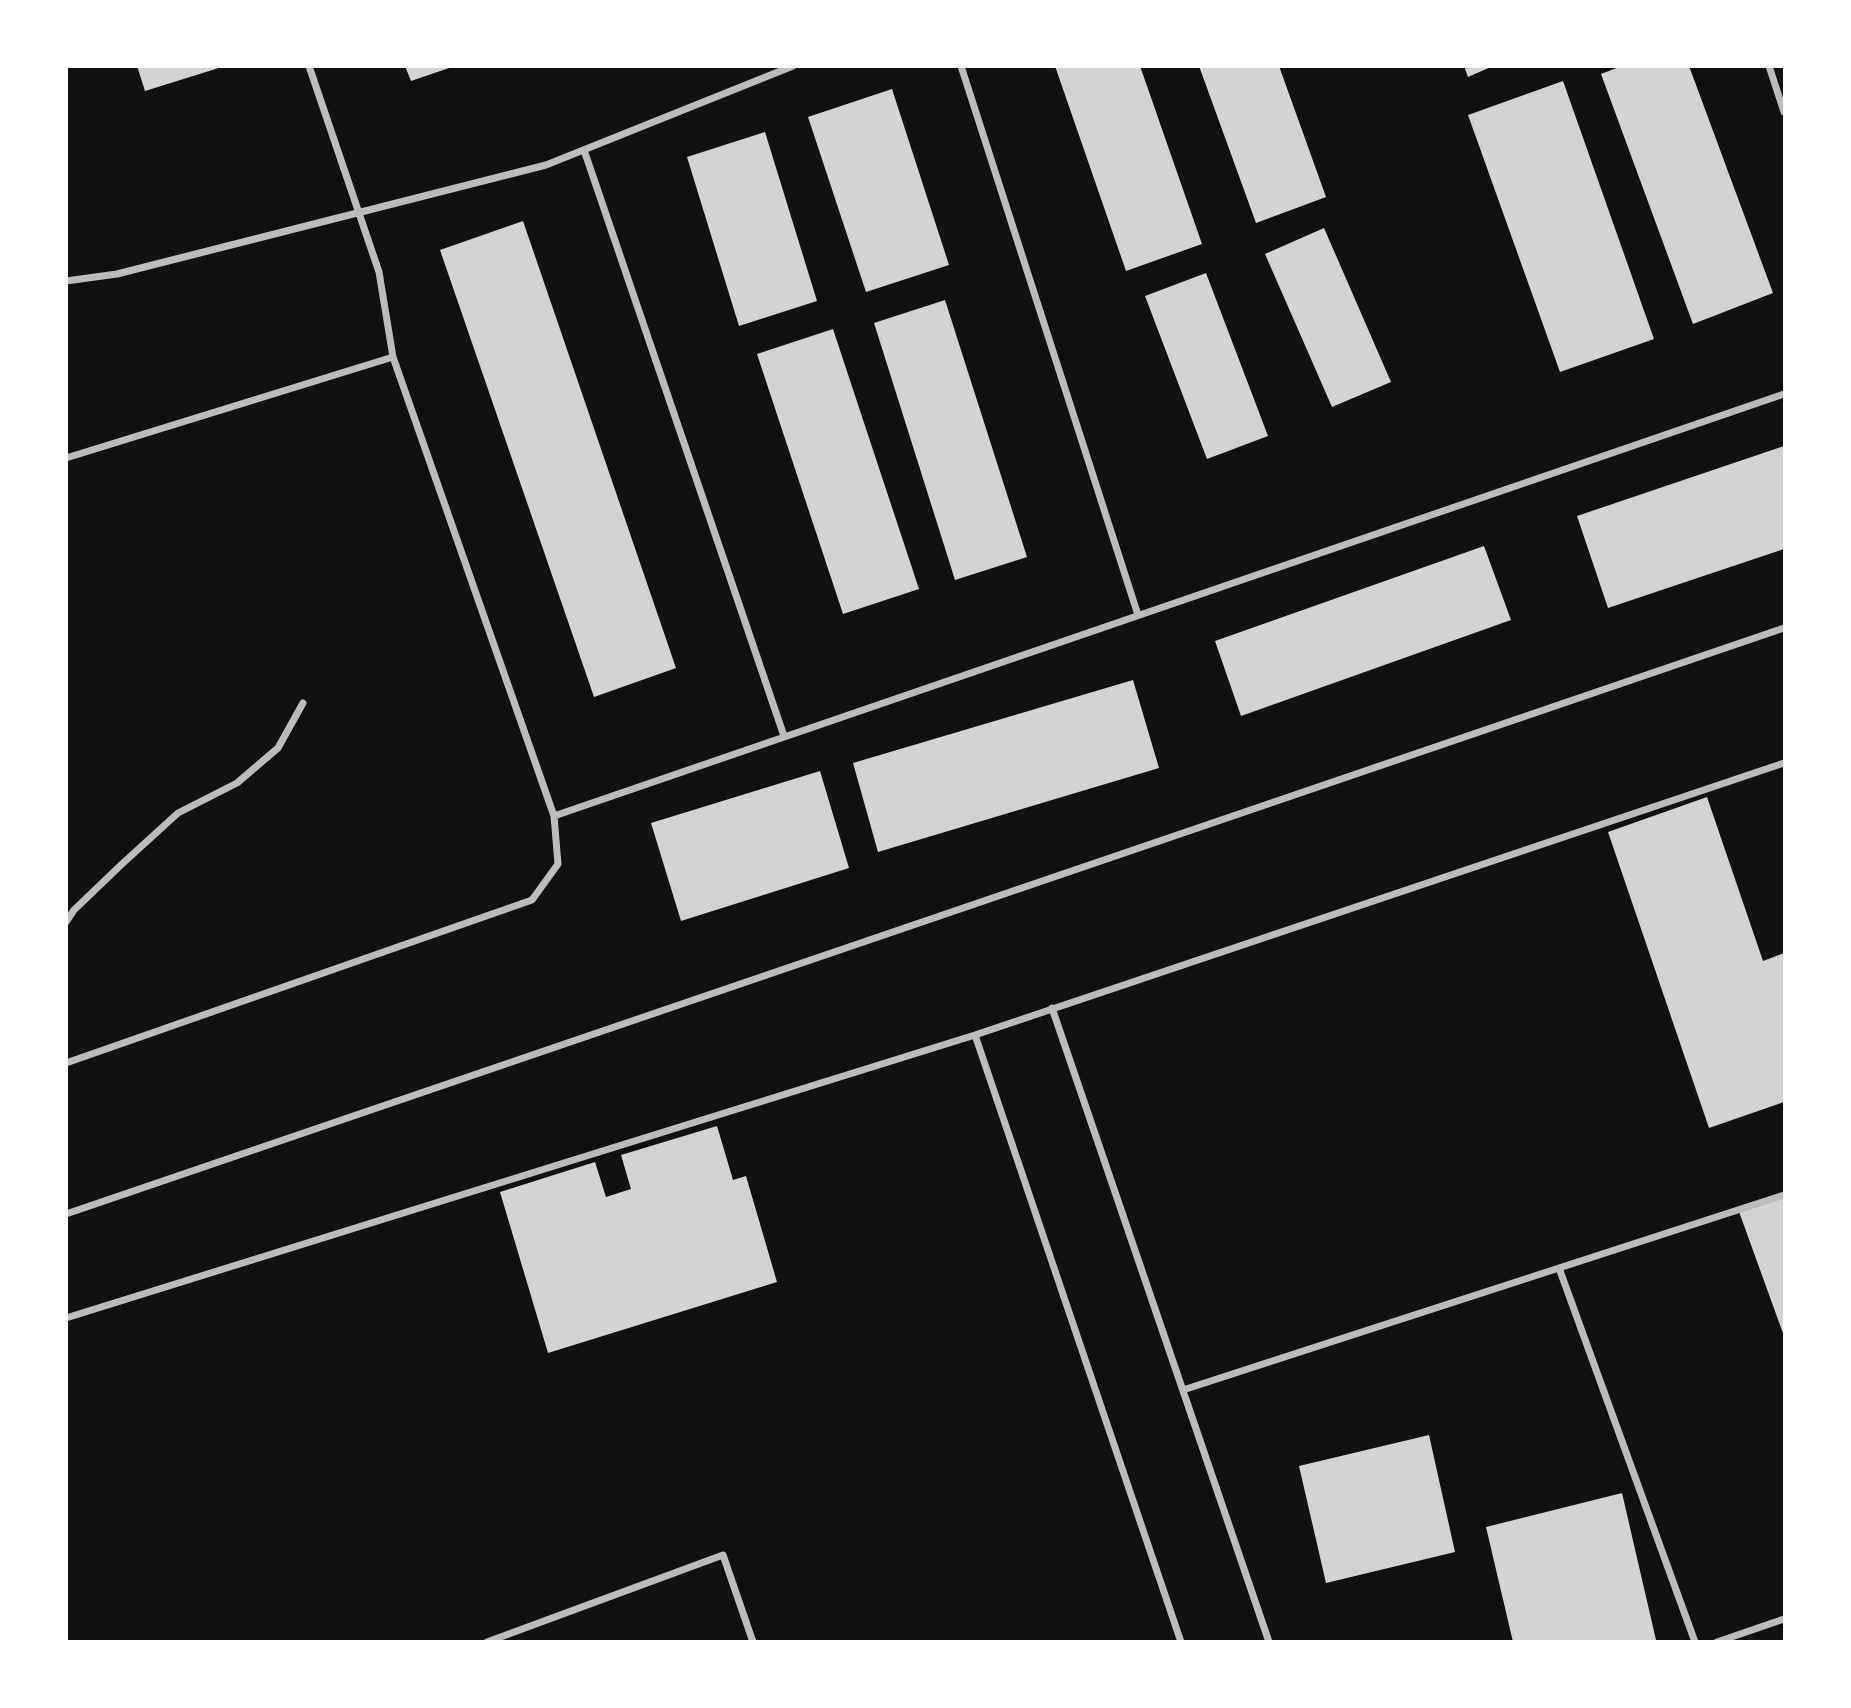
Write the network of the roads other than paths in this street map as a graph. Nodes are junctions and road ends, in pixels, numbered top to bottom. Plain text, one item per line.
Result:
1 (309, 66) edge
2 (793, 66) edge
3 (961, 66) edge
4 (1769, 66) edge
5 (1784, 112) edge
6 (584, 150) junction
7 (359, 213) junction
8 (66, 281) edge
9 (393, 357) junction
10 (1784, 394) edge
11 (66, 458) edge
12 (1138, 615) junction
13 (1784, 628) edge
14 (303, 703) dead end
15 (784, 736) junction
16 (1784, 763) edge
17 (554, 816) junction
18 (66, 922) edge
19 (1052, 1008) junction
20 (975, 1035) junction
21 (66, 1063) edge
22 (1784, 1195) edge
23 (66, 1214) edge
24 (1559, 1268) junction
25 (66, 1318) edge
26 (1183, 1390) junction
27 (1784, 1619) edge
28 (487, 1642) edge
29 (752, 1642) edge
30 (1181, 1642) edge
31 (1269, 1642) edge
32 (1695, 1642) edge
33 (1717, 1642) edge

1 - 7 street
2 - 6 street
3 - 12 street
4 - 5 street
6 - 7 street
6 - 15 street
7 - 8 street
7 - 9 street
9 - 11 street
9 - 17 street
10 - 12 street
12 - 15 street
13 - 23 street
14 - 18 street
15 - 17 street
16 - 19 street
17 - 21 street
19 - 20 street
19 - 26 street
20 - 25 street
20 - 30 street
22 - 24 street
24 - 26 street
24 - 32 street
26 - 31 street
27 - 33 street
28 - 29 street

